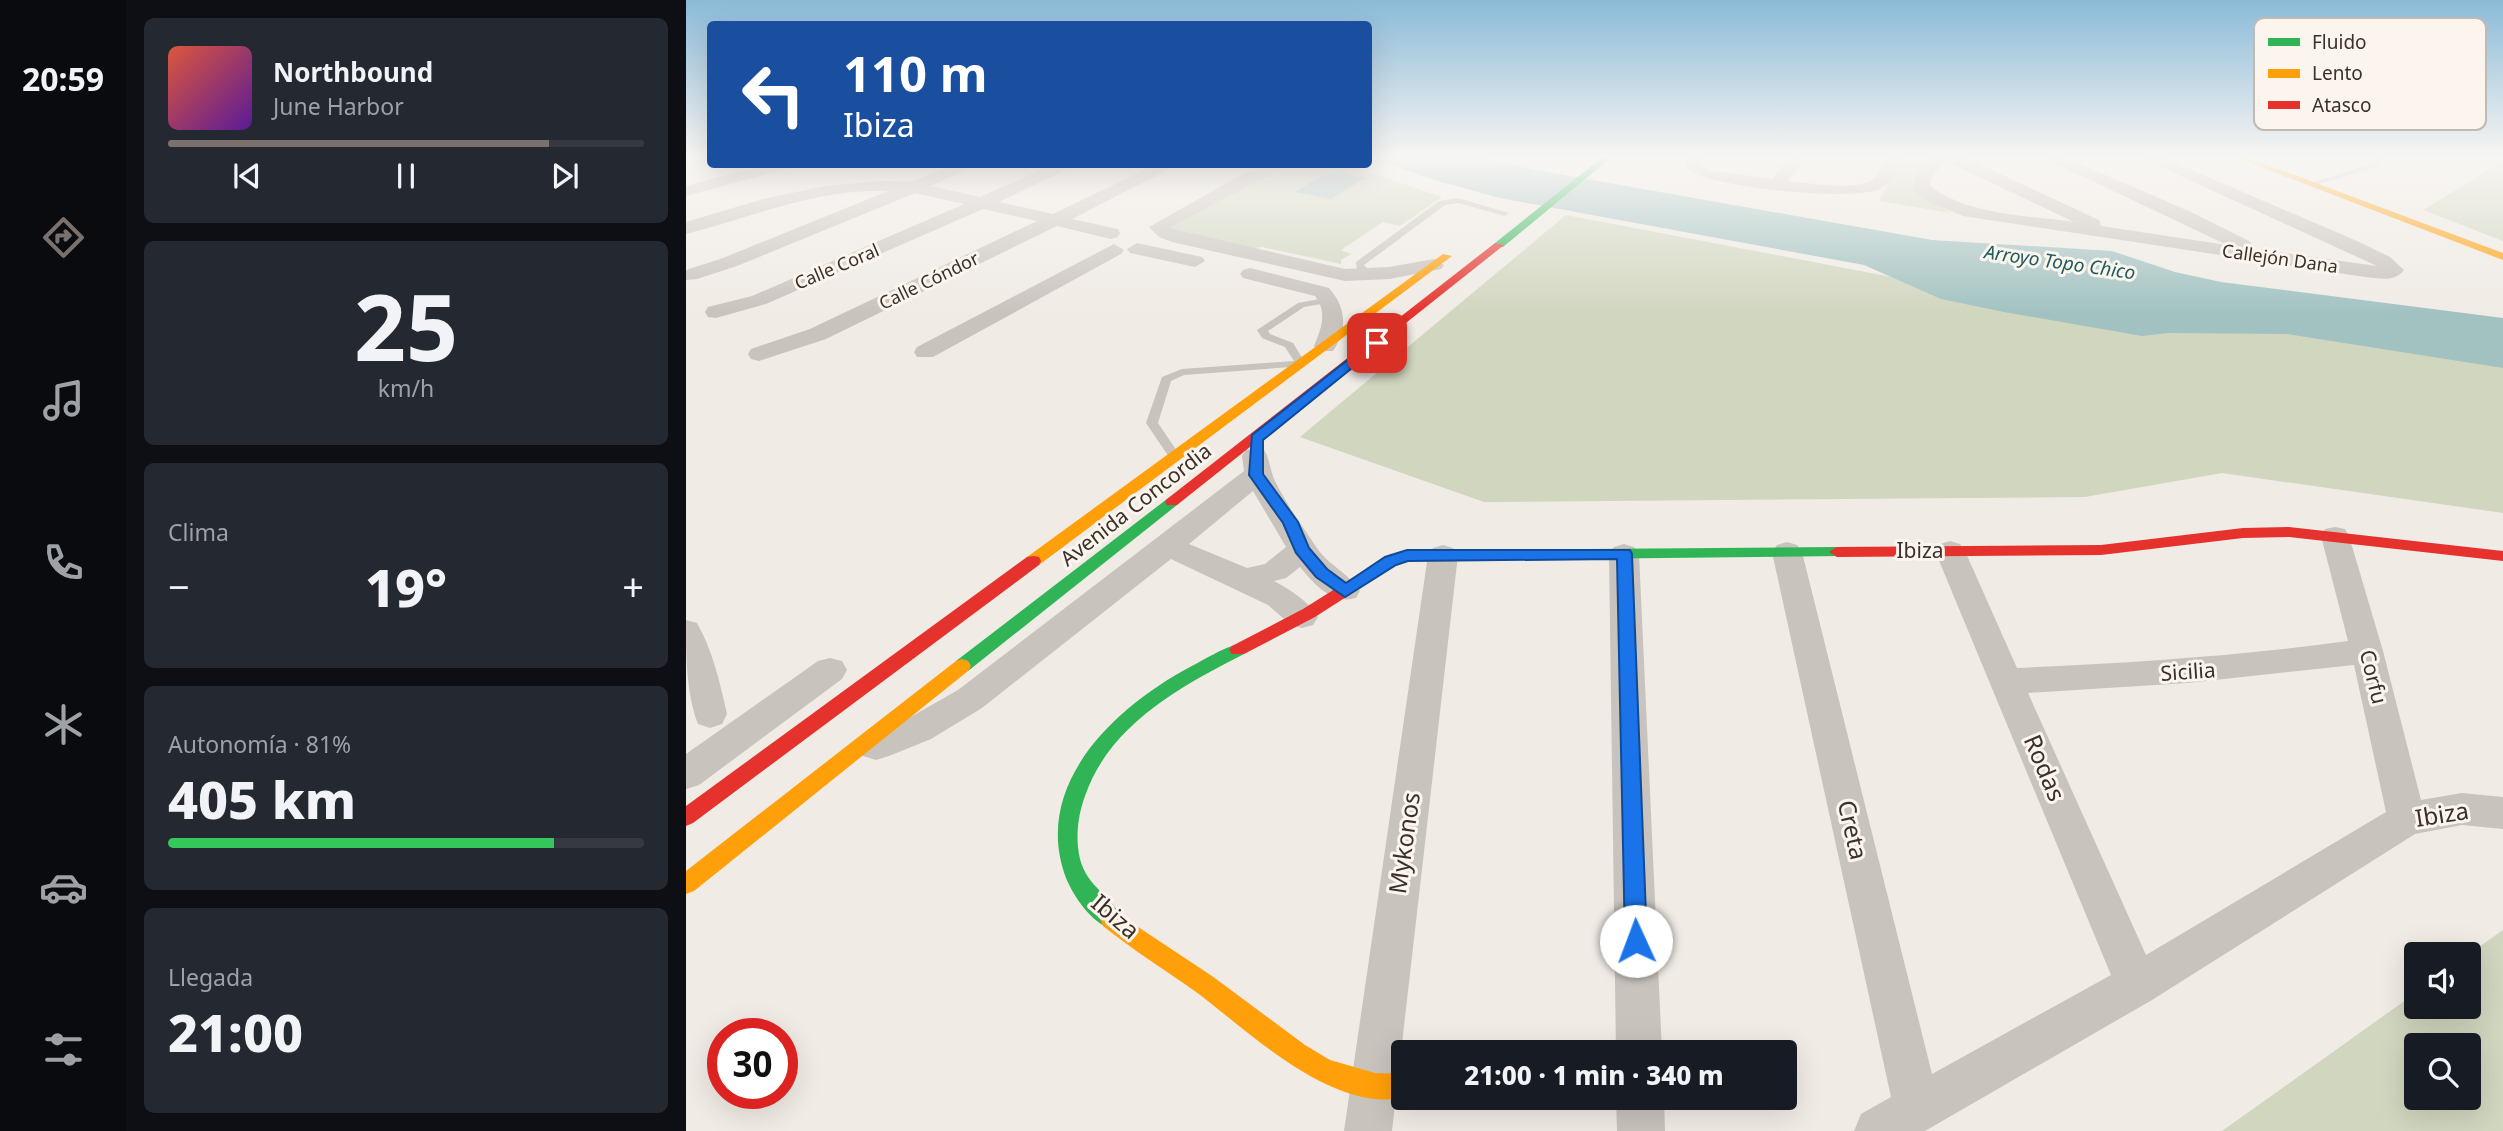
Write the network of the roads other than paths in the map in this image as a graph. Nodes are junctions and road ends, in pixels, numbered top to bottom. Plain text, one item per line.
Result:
1 (756, 209) edge
2 (859, 209) edge
3 (970, 209) edge
4 (1002, 209) edge
5 (1080, 209) edge
6 (1186, 209) edge
7 (1434, 209) edge
8 (1509, 209) edge
9 (1545, 209) edge
10 (1958, 209) edge
11 (2060, 209) edge
12 (2169, 209) edge
13 (2267, 209) edge
14 (2377, 209) edge
15 (1055, 221) junction
16 (686, 228) edge
17 (1485, 228) dead end
18 (1136, 233) junction
19 (2115, 235) junction
20 (1464, 243) dead end
21 (1137, 249) junction
22 (2264, 257) junction
23 (2503, 257) edge
24 (1267, 258) junction
25 (1434, 265) junction
26 (1243, 272) junction
27 (690, 275) dead end
28 (1345, 275) junction
29 (1368, 275) junction
30 (1326, 296) junction
31 (716, 312) dead end
32 (1325, 346) junction
33 (925, 352) dead end
34 (759, 354) dead end
35 (1301, 364) junction
36 (1256, 438) junction
37 (1175, 457) junction
38 (1256, 475) junction
39 (2335, 536) junction
40 (1168, 547) junction
41 (1302, 550) junction
42 (1950, 551) junction
43 (1787, 552) junction
44 (1625, 554) junction
45 (1443, 555) junction
46 (2503, 556) edge
47 (1245, 579) junction
48 (1345, 591) junction
49 (1302, 617) junction
50 (686, 631) edge
51 (2367, 652) junction
52 (830, 670) dead end
53 (693, 673) edge
54 (2007, 681) junction
55 (710, 714) dead end
56 (799, 732) junction
57 (841, 759) junction
58 (686, 776) edge
59 (2503, 813) edge
60 (686, 817) edge
61 (2407, 819) junction
62 (686, 884) edge
63 (2137, 985) junction
64 (1639, 1040) edge
65 (1388, 1087) edge
66 (1917, 1108) junction
67 (1640, 1110) edge
68 (1368, 1131) edge
69 (1641, 1131) edge
70 (1878, 1131) edge

1 - 16 street
2 - 27 street
3 - 31 street, Calle Coral
4 - 15 street
5 - 15 street, Calle Cóndor
6 - 18 street
7 - 29 lane
8 - 17 main road
9 - 36 main road, Avenida Concordia
10 - 19 street, Callejón Dana
11 - 19 street
12 - 22 street
13 - 22 street, Callejón Dana
14 - 23 main road
15 - 18 street
15 - 34 street, Calle Cóndor
18 - 21 street
18 - 21 street
18 - 24 street
18 - 33 street
19 - 22 street, Callejón Dana
20 - 25 main road, Avenida Concordia
21 - 26 street
24 - 26 street
24 - 28 street
25 - 29 street
25 - 32 main road, Avenida Concordia
26 - 30 street
28 - 29 street
28 - 30 street
30 - 32 street
30 - 35 lane
32 - 35 main road, Avenida Concordia
35 - 37 main road, Avenida Concordia
35 - 37 lane
36 - 38 street
36 - 57 main road, Avenida Concordia
37 - 56 main road, Avenida Concordia
38 - 40 street
38 - 41 street
39 - 42 main road, Ibiza
39 - 46 main road, Ibiza
39 - 51 street, Corfu
40 - 47 street
40 - 57 street
41 - 47 street
41 - 48 street
42 - 43 main road, Ibiza
42 - 54 street, Rodas
43 - 44 main road, Ibiza
43 - 66 street, Creta
44 - 45 main road, Ibiza
44 - 64 street
45 - 48 main road, Ibiza
45 - 65 street, Mykonos
47 - 49 street
48 - 49 main road, Ibiza
49 - 65 main road, Ibiza
50 - 53 street
51 - 54 street, Sicilia
51 - 61 street, Corfu
52 - 58 street
53 - 55 street
54 - 63 street, Rodas
56 - 58 street
56 - 60 main road, Avenida Concordia
57 - 62 main road, Avenida Concordia
59 - 61 street, Ibiza
61 - 63 street, Ibiza
63 - 66 street, Ibiza
65 - 68 street, Mykonos
66 - 70 street, Ibiza
67 - 69 street

